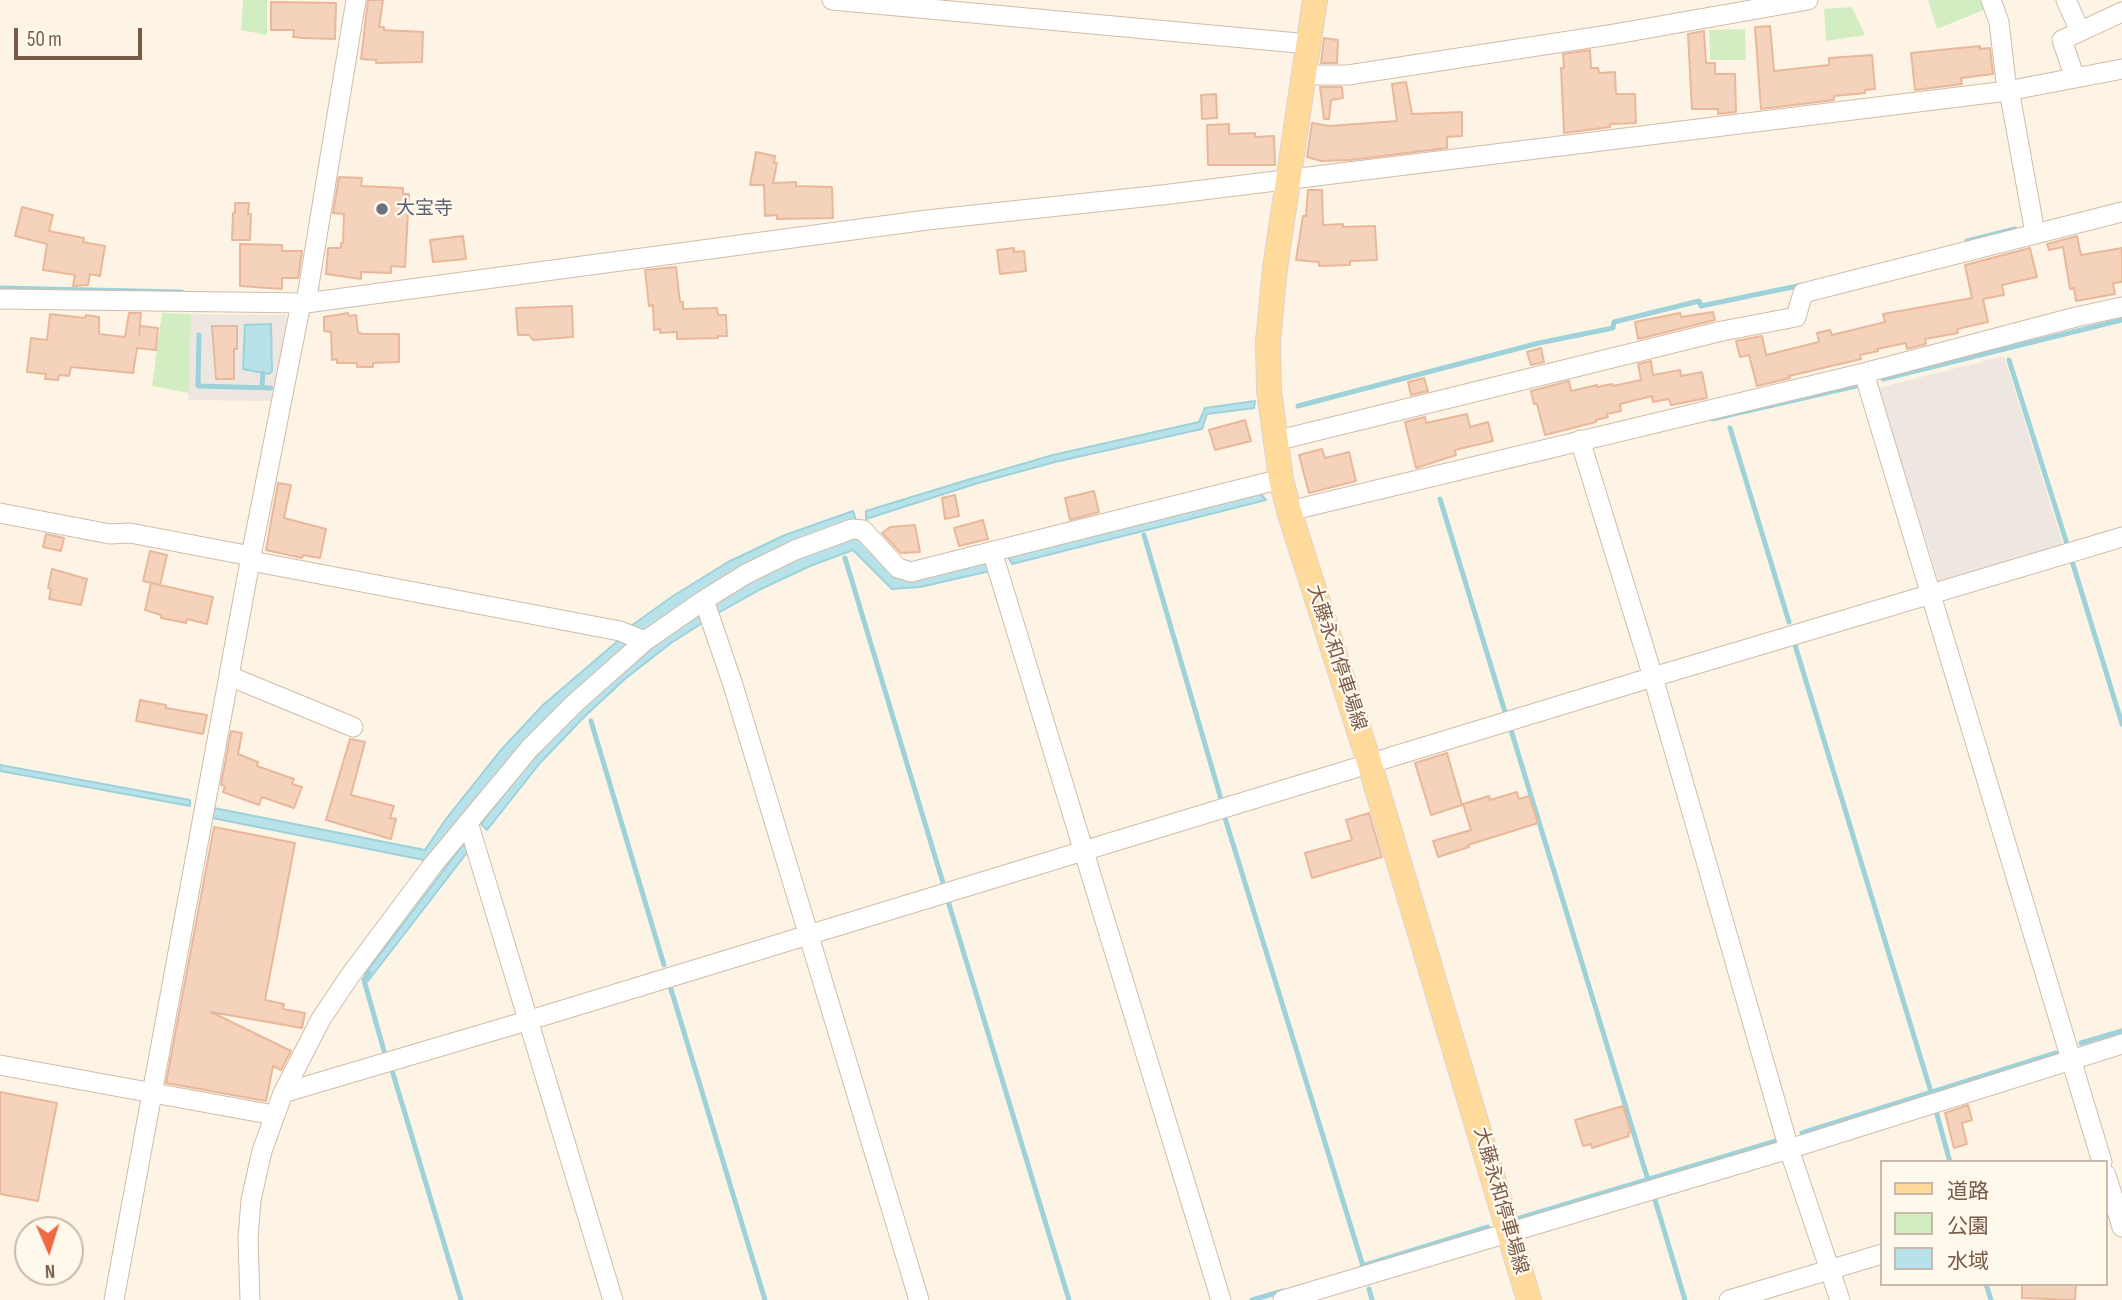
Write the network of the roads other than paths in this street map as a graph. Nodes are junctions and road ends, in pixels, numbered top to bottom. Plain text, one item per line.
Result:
1 (356, 0) edge
2 (832, 0) edge
3 (1315, 0) edge
4 (1808, 0) edge
5 (1991, 0) edge
6 (2066, 0) edge
7 (2122, 12) edge
8 (2080, 31) junction
9 (1309, 44) junction
10 (2122, 69) edge
11 (1305, 75) junction
12 (2076, 78) junction
13 (2008, 90) junction
14 (1289, 179) junction
15 (2122, 212) edge
16 (2035, 233) junction
17 (0, 299) edge
18 (303, 303) junction
19 (2122, 307) edge
20 (1864, 373) junction
21 (1580, 440) junction
22 (1275, 441) junction
23 (1281, 479) junction
24 (1289, 510) junction
25 (0, 513) edge
26 (2122, 537) edge
27 (992, 551) junction
28 (251, 559) junction
29 (1931, 595) junction
30 (707, 609) junction
31 (645, 641) junction
32 (229, 676) junction
33 (1653, 677) junction
34 (353, 727) dead end
35 (1370, 765) junction
36 (468, 822) junction
37 (1084, 850) junction
38 (808, 935) junction
39 (530, 1020) junction
40 (2122, 1044) edge
41 (2071, 1060) junction
42 (0, 1065) edge
43 (283, 1093) junction
44 (152, 1094) junction
45 (274, 1115) junction
46 (1789, 1149) junction
47 (2101, 1160) edge
48 (2108, 1182) edge
49 (2122, 1228) edge
50 (1510, 1231) junction
51 (1881, 1254) edge
52 (1831, 1269) junction
53 (114, 1300) edge
54 (250, 1300) edge
55 (613, 1300) edge
56 (919, 1300) edge
57 (1221, 1300) edge
58 (1283, 1300) edge
59 (1529, 1300) edge
60 (1729, 1300) edge
61 (1840, 1300) edge

1 - 18 street
2 - 9 street
3 - 9 main road, 大藤永和停車場線
4 - 11 street
5 - 13 street
6 - 8 street
7 - 8 street
8 - 12 street
9 - 11 main road, 大藤永和停車場線
10 - 12 street
11 - 14 main road, 大藤永和停車場線
12 - 13 street
13 - 14 street
13 - 16 street
14 - 18 street
14 - 22 main road, 大藤永和停車場線
15 - 16 street
16 - 22 street
17 - 18 street
18 - 28 street
19 - 20 street
20 - 21 street
20 - 29 street
21 - 24 street
21 - 33 street
22 - 23 main road, 大藤永和停車場線
23 - 24 main road, 大藤永和停車場線
23 - 27 street
24 - 35 main road, 大藤永和停車場線
25 - 28 street
26 - 29 street
27 - 30 street
27 - 37 street
28 - 31 street
28 - 32 street
29 - 33 street
29 - 41 street
30 - 31 street
30 - 38 street
31 - 36 street
32 - 34 street
32 - 44 street
33 - 35 street
33 - 46 street
35 - 37 street
35 - 50 main road, 大藤永和停車場線
36 - 39 street
36 - 43 street
37 - 38 street
37 - 57 street
38 - 39 street
38 - 56 street
39 - 43 street
39 - 55 street
40 - 41 street
41 - 46 street
41 - 47 street
42 - 44 street
43 - 45 street
44 - 45 street
44 - 53 street
45 - 54 street
46 - 50 street
46 - 52 street
48 - 49 street
50 - 58 street
50 - 59 main road, 大藤永和停車場線
51 - 52 street
52 - 60 street
52 - 61 street

